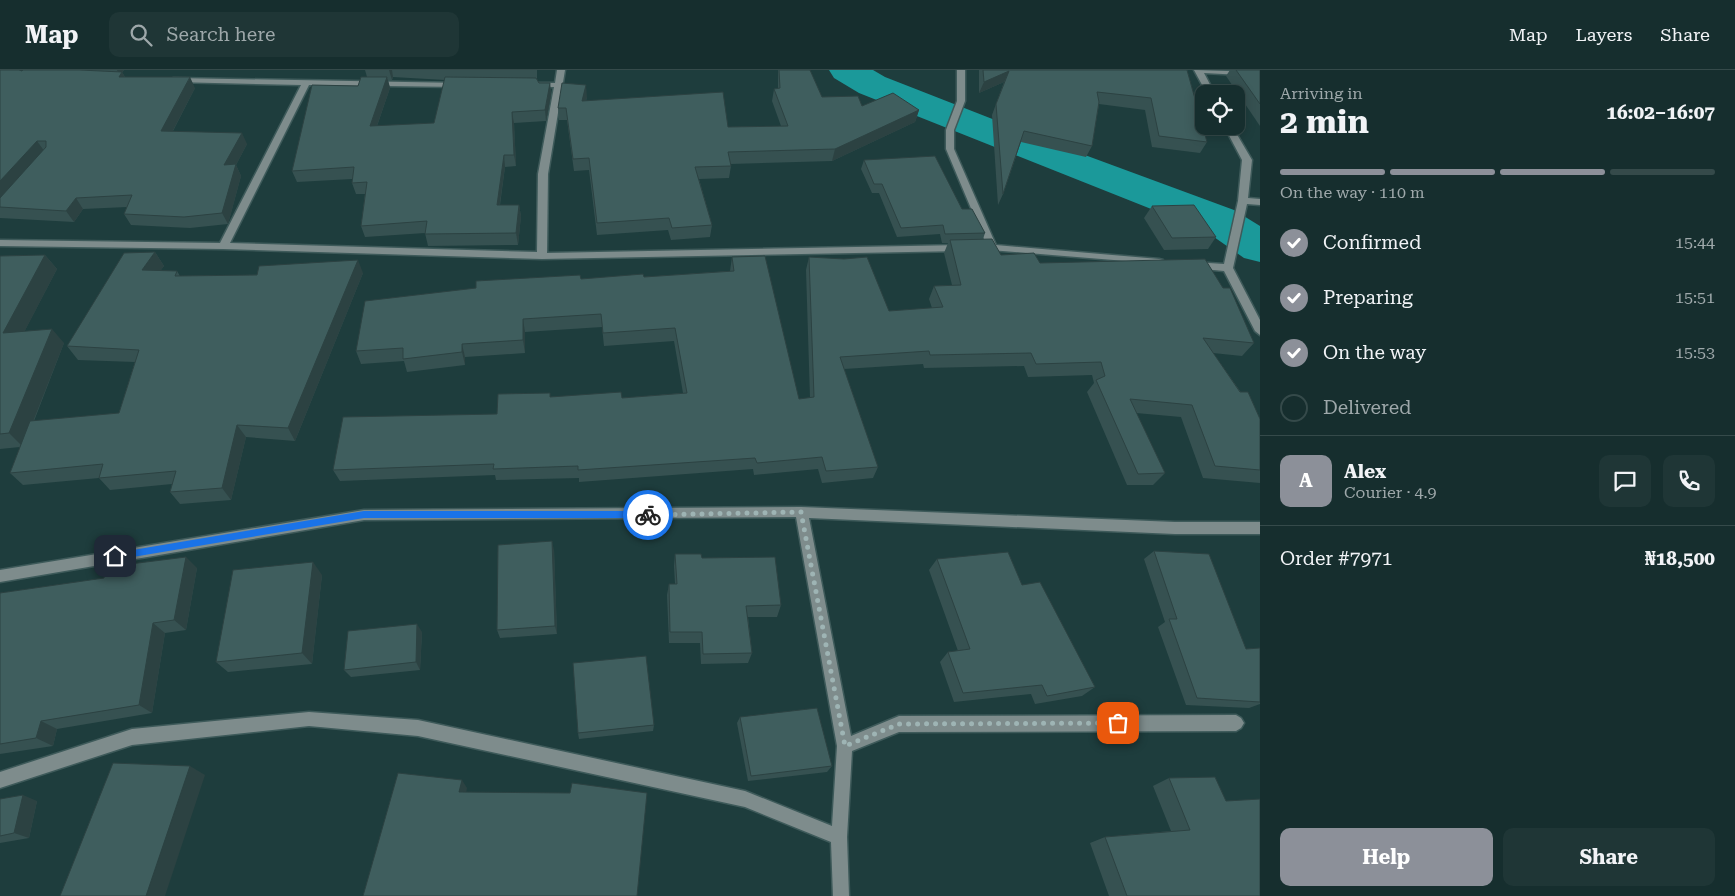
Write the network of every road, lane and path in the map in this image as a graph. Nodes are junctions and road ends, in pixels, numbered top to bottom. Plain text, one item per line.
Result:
1 (561, 70) edge
2 (961, 70) edge
3 (1198, 70) edge
4 (1260, 74) edge
5 (169, 80) edge
6 (304, 84) junction
7 (470, 85) edge
8 (528, 85) edge
9 (1206, 85) edge
10 (557, 86) junction
11 (1233, 135) edge
12 (1243, 200) junction
13 (1260, 202) edge
14 (0, 243) edge
15 (223, 246) junction
16 (992, 247) junction
17 (542, 256) junction
18 (1228, 268) junction
19 (1260, 330) edge
20 (801, 512) junction
21 (1260, 528) edge
22 (0, 576) edge
23 (1236, 724) dead end
24 (845, 746) junction
25 (0, 780) edge
26 (840, 837) junction
27 (841, 896) edge

1 - 10 street
2 - 16 street
3 - 4 street
3 - 9 street
5 - 6 street
6 - 7 street
6 - 15 street
8 - 10 street
10 - 17 street
11 - 12 street
12 - 13 street
12 - 18 street
14 - 15 street
15 - 17 street
16 - 17 street
16 - 18 street
18 - 19 street
20 - 21 street
20 - 22 street
20 - 24 street
23 - 24 street
24 - 26 street
25 - 26 street
26 - 27 street

